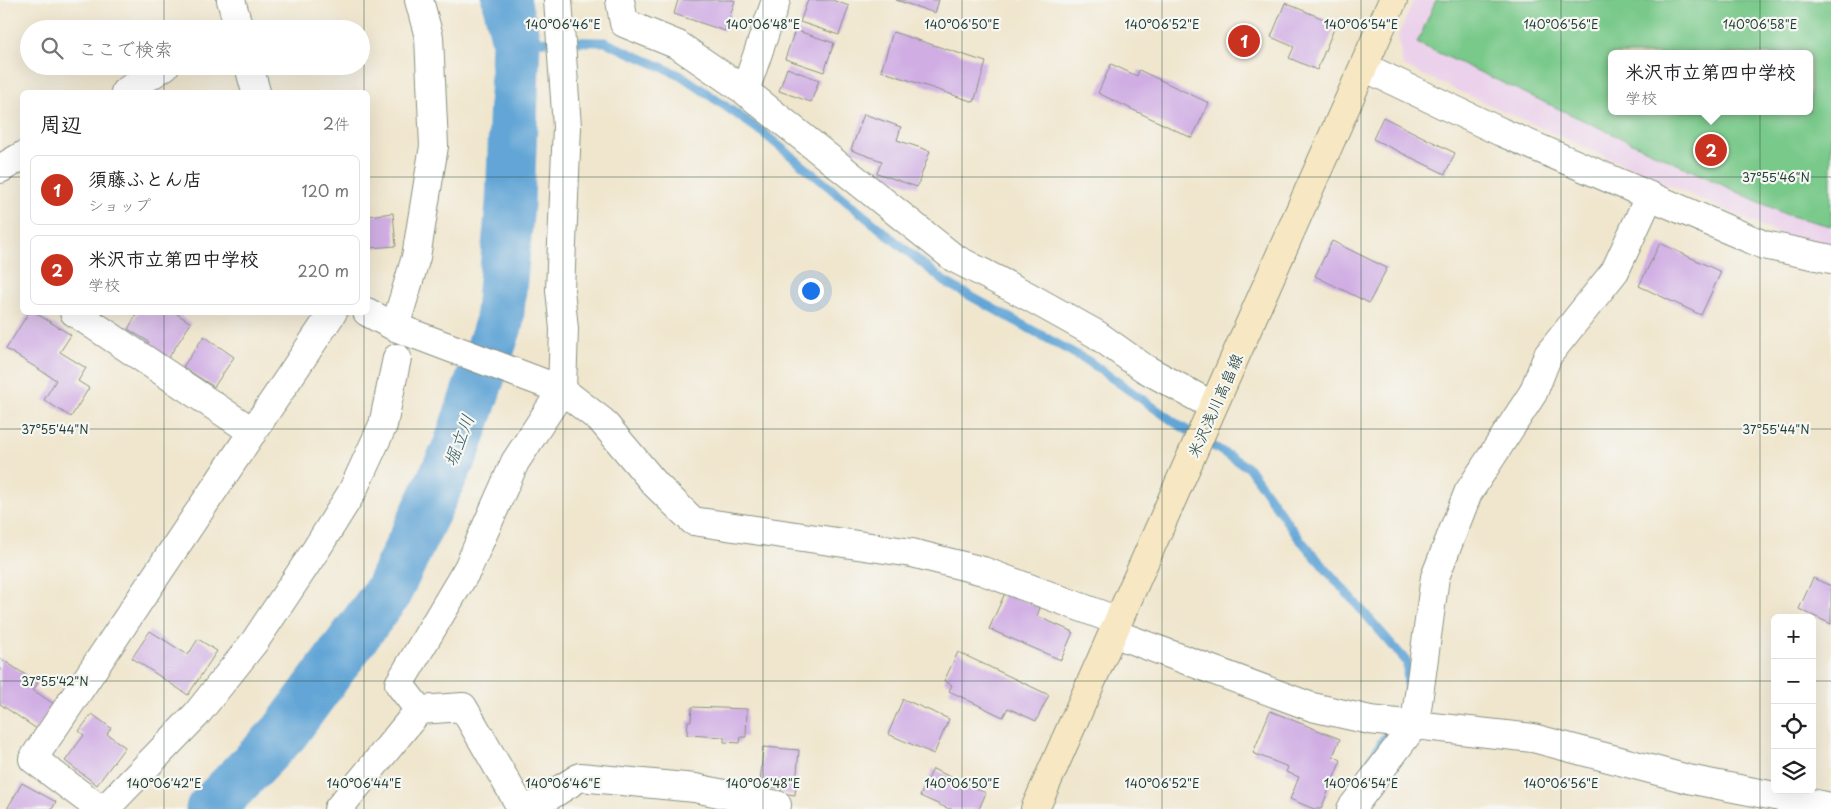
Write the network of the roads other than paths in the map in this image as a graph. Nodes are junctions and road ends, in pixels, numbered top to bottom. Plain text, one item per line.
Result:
1 (419, 0) edge
2 (558, 0) edge
3 (620, 0) edge
4 (776, 0) edge
5 (1393, 0) edge
6 (1364, 67) junction
7 (151, 75) edge
8 (251, 75) edge
9 (128, 90) edge
10 (255, 90) edge
11 (746, 92) junction
12 (20, 157) edge
13 (0, 169) edge
14 (1649, 197) junction
15 (1831, 259) edge
16 (370, 314) edge
17 (78, 315) edge
18 (331, 315) edge
19 (403, 330) junction
20 (397, 358) dead end
21 (562, 390) junction
22 (1214, 406) junction
23 (253, 432) junction
24 (1115, 627) junction
25 (419, 710) junction
26 (1410, 724) junction
27 (777, 805) dead end
28 (1831, 807) edge
29 (100, 809) edge
30 (105, 809) edge
31 (338, 809) edge
32 (522, 809) edge
33 (529, 809) edge
34 (1035, 809) edge
35 (1351, 809) edge

1 - 19 street
2 - 21 street
3 - 11 street
4 - 11 street
5 - 6 main road, 米沢浅川高畠線
6 - 14 street
6 - 22 main road, 米沢浅川高畠線
7 - 9 street
8 - 10 street
11 - 22 street
12 - 13 street
14 - 15 street
14 - 26 street
16 - 19 street
17 - 23 street
18 - 23 street
19 - 21 street
20 - 30 street
21 - 24 street
21 - 25 street
22 - 24 main road, 米沢浅川高畠線
23 - 29 street
24 - 26 street
24 - 34 main road, 米沢浅川高畠線
25 - 31 street
25 - 32 street
26 - 28 street
26 - 35 street
27 - 33 street

